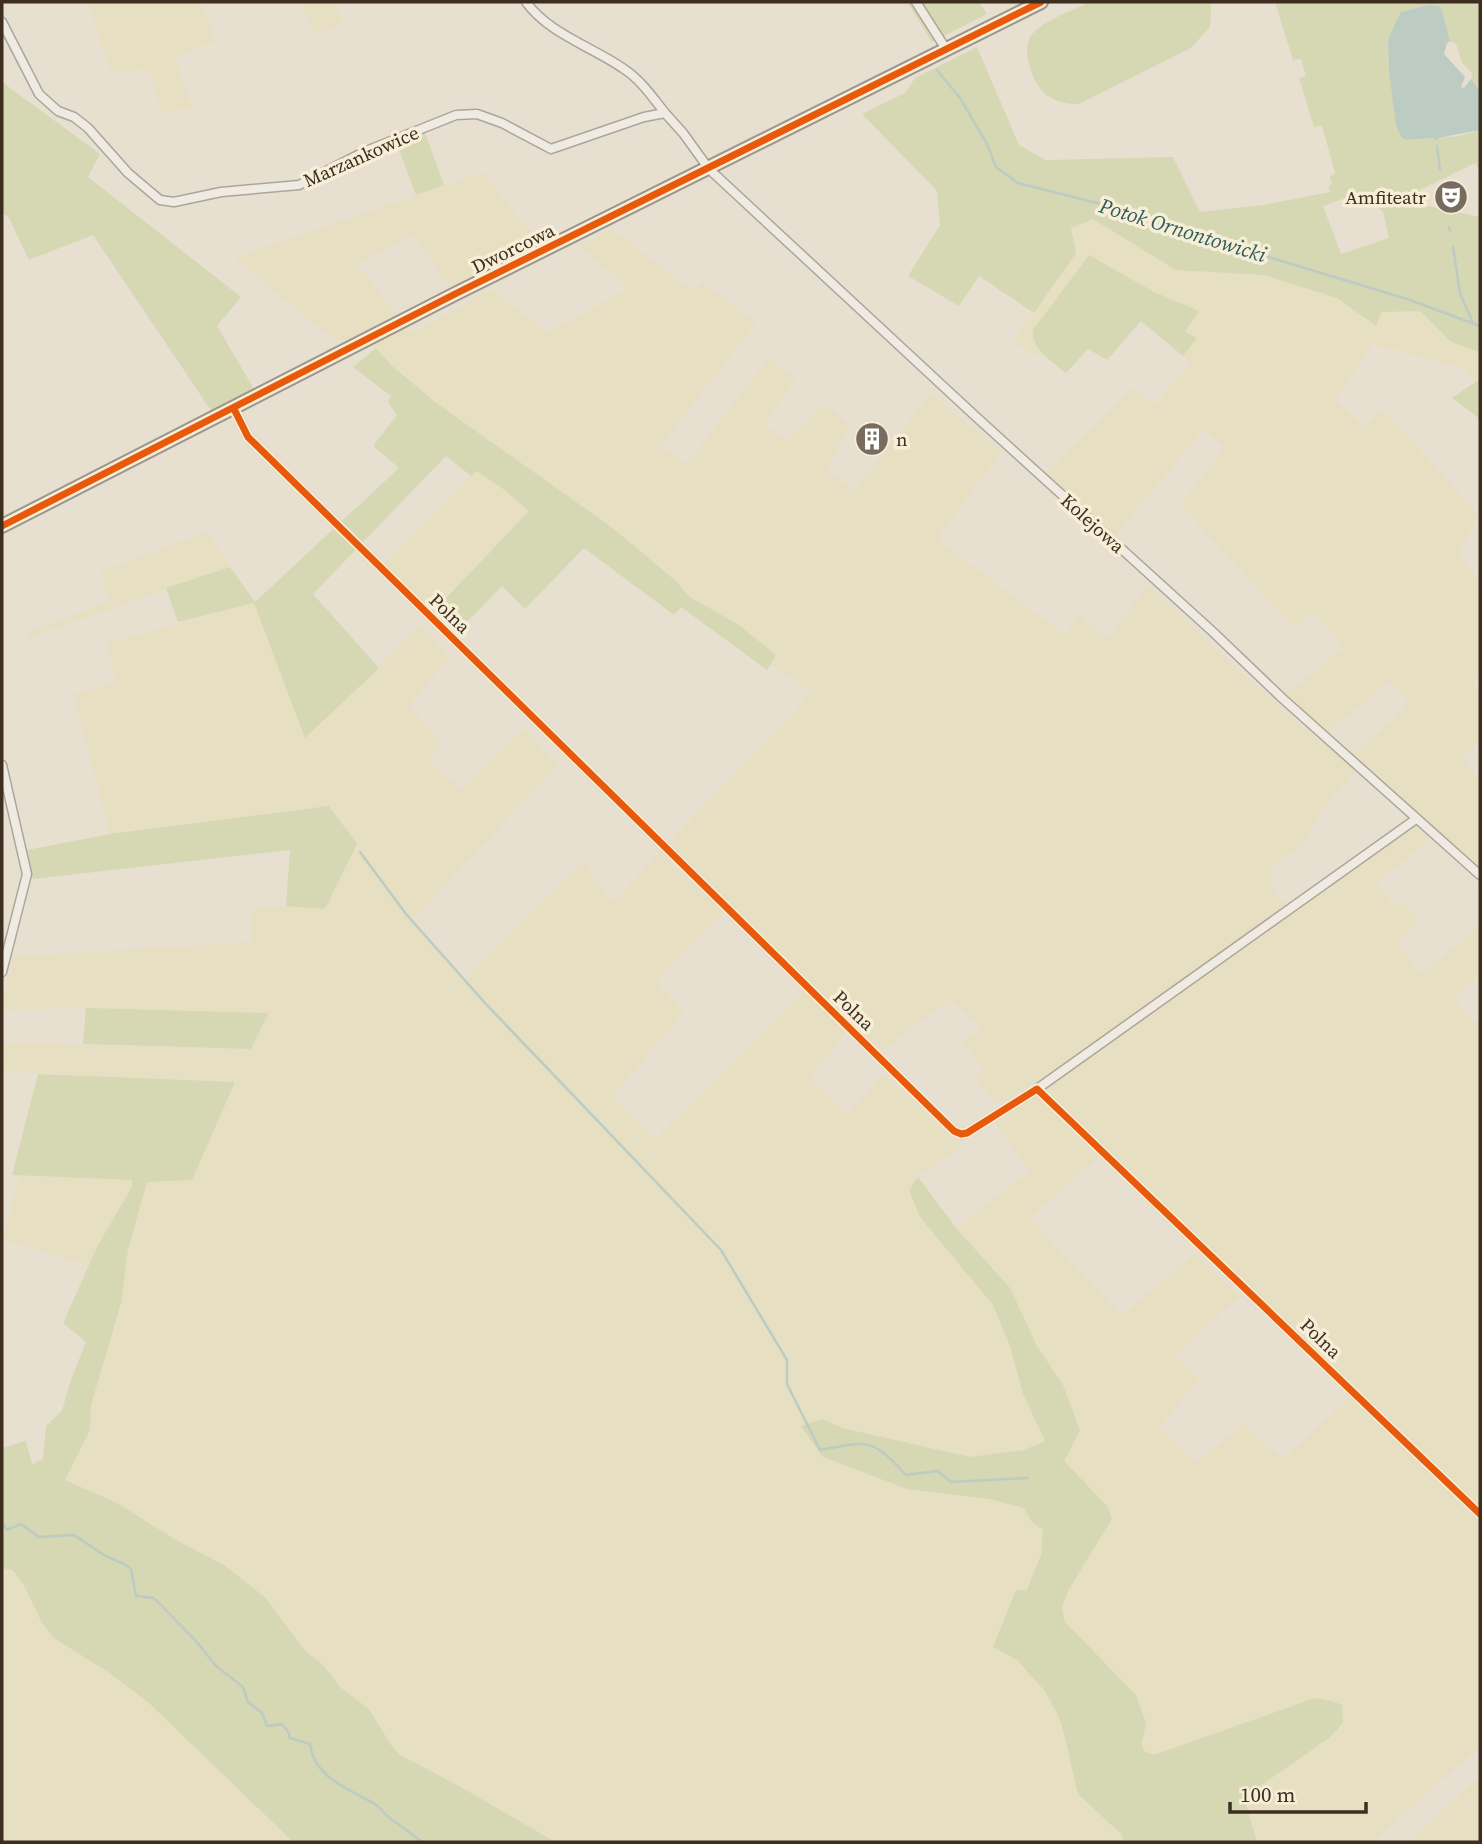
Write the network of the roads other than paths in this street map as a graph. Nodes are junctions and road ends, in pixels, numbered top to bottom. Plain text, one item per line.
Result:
1 (526, 2) edge
2 (916, 2) edge
3 (1041, 2) edge
4 (2, 22) edge
5 (946, 49) junction
6 (665, 113) junction
7 (709, 169) junction
8 (234, 409) junction
9 (2, 526) edge
10 (2, 765) edge
11 (1416, 819) junction
12 (1480, 874) edge
13 (2, 972) edge
14 (1037, 1089) junction
15 (1480, 1514) edge

1 - 6 street
2 - 5 street
3 - 5 street, Dworcowa
4 - 6 street, Marzankowice
5 - 7 street, Dworcowa
6 - 7 street
7 - 8 street, Dworcowa
7 - 11 street, Kolejowa
8 - 9 street, Dworcowa
8 - 14 street, Polna
10 - 13 street
11 - 12 street, Kolejowa
11 - 14 street, Polna
14 - 15 street, Polna

